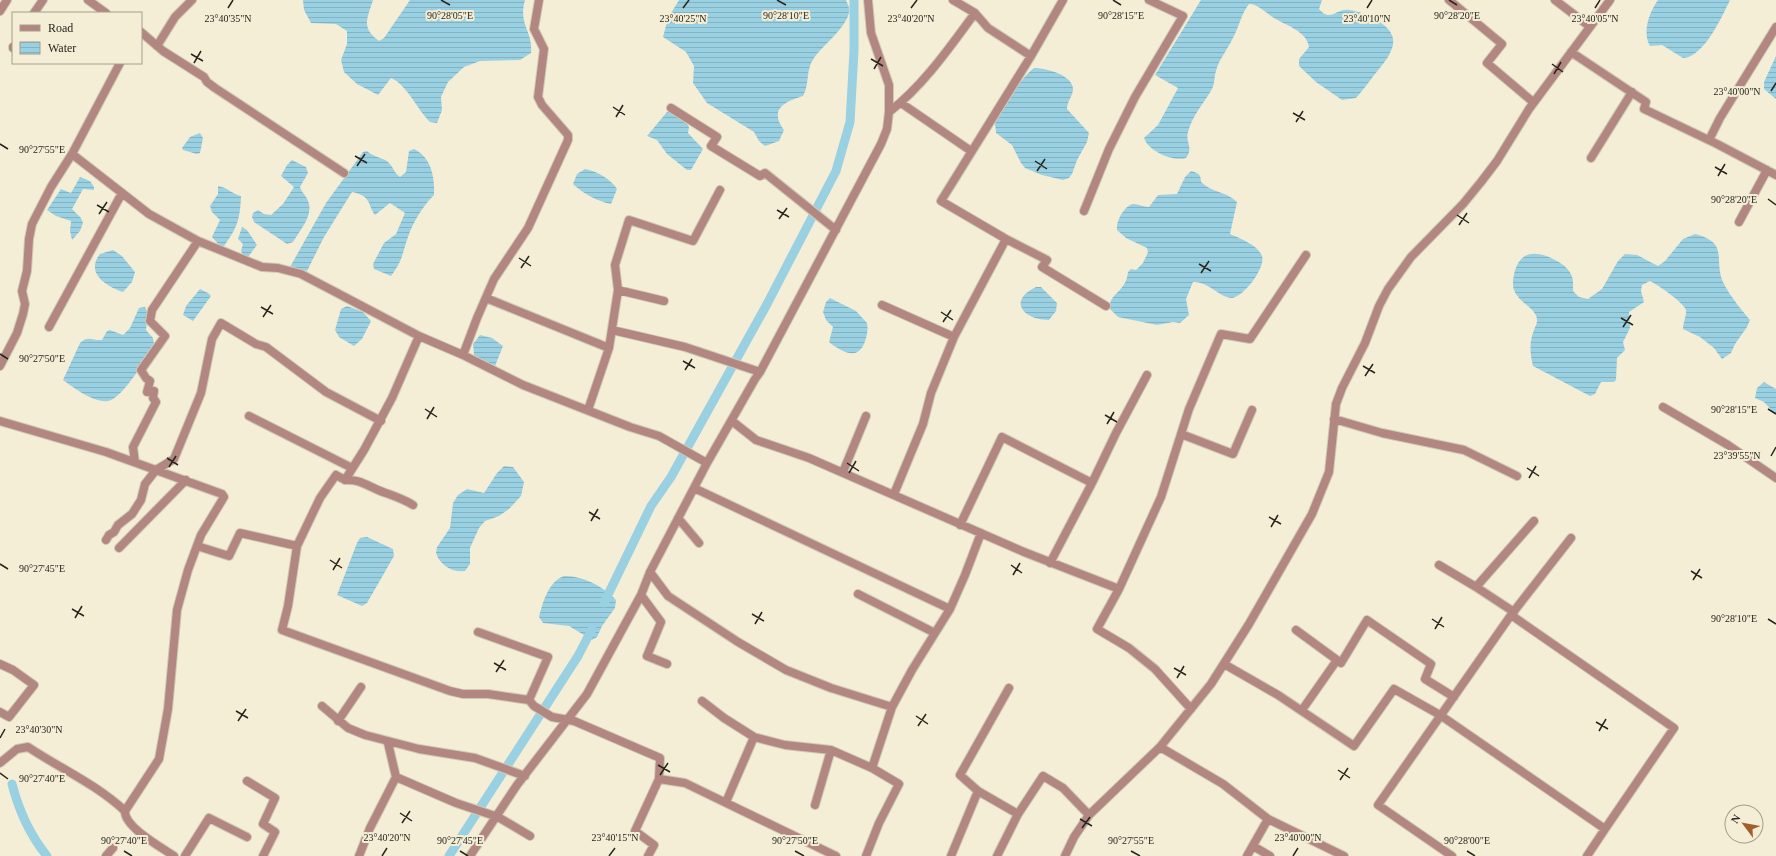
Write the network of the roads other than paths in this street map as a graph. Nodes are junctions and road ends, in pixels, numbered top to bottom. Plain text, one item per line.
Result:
1 (7, 0) edge
2 (43, 0) edge
3 (88, 0) edge
4 (192, 0) edge
5 (539, 0) edge
6 (868, 0) edge
7 (953, 0) edge
8 (1063, 0) edge
9 (1149, 0) edge
10 (1449, 0) edge
11 (1555, 0) edge
12 (1610, 0) edge
13 (0, 11) edge
14 (35, 12) edge
15 (105, 12) edge
16 (975, 13) junction
17 (1589, 26) junction
18 (1776, 27) edge
19 (142, 33) edge
20 (157, 46) junction
21 (1571, 52) junction
22 (1031, 56) junction
23 (119, 64) edge
24 (1632, 92) junction
25 (1533, 102) junction
26 (901, 103) junction
27 (671, 108) dead end
28 (889, 112) junction
29 (1709, 140) junction
30 (971, 151) junction
31 (72, 154) junction
32 (1591, 158) dead end
33 (1767, 170) junction
34 (344, 173) dead end
35 (1776, 175) edge
36 (720, 190) dead end
37 (122, 193) junction
38 (1084, 211) dead end
39 (1739, 222) dead end
40 (832, 227) junction
41 (1006, 239) junction
42 (198, 241) junction
43 (1306, 255) dead end
44 (618, 290) junction
45 (486, 298) junction
46 (664, 301) dead end
47 (882, 306) dead end
48 (1106, 306) dead end
49 (50, 327) dead end
50 (612, 330) junction
51 (419, 336) junction
52 (954, 337) junction
53 (609, 348) junction
54 (464, 356) junction
55 (0, 366) edge
56 (760, 372) junction
57 (1147, 375) dead end
58 (1663, 407) dead end
59 (588, 410) junction
60 (1252, 410) dead end
61 (249, 416) dead end
62 (866, 416) dead end
63 (1334, 420) junction
64 (0, 421) edge
65 (381, 421) junction
66 (732, 421) junction
67 (1181, 434) junction
68 (135, 462) junction
69 (707, 463) junction
70 (352, 468) junction
71 (156, 470) junction
72 (843, 472) junction
73 (1517, 476) dead end
74 (1776, 478) edge
75 (186, 480) junction
76 (345, 480) junction
77 (1092, 482) junction
78 (694, 488) junction
79 (894, 494) junction
80 (414, 505) dead end
81 (678, 518) junction
82 (1534, 521) dead end
83 (960, 525) junction
84 (981, 533) junction
85 (1571, 538) dead end
86 (106, 540) dead end
87 (699, 543) dead end
88 (196, 546) junction
89 (297, 546) junction
90 (119, 548) dead end
91 (1050, 563) junction
92 (1439, 565) dead end
93 (650, 572) junction
94 (1476, 587) junction
95 (1118, 589) junction
96 (858, 594) dead end
97 (641, 595) junction
98 (950, 609) junction
99 (1512, 614) junction
100 (1296, 630) dead end
101 (478, 632) dead end
102 (935, 633) junction
103 (1337, 660) junction
104 (0, 664) edge
105 (667, 664) dead end
106 (1224, 664) junction
107 (361, 687) dead end
108 (1009, 688) dead end
109 (1454, 696) junction
110 (702, 701) dead end
111 (532, 703) junction
112 (322, 706) dead end
113 (892, 707) junction
114 (1191, 709) junction
115 (1302, 710) junction
116 (0, 712) edge
117 (1440, 715) junction
118 (568, 720) junction
119 (338, 721) junction
120 (754, 737) junction
121 (388, 742) junction
122 (1160, 747) junction
123 (831, 750) junction
124 (0, 763) edge
125 (872, 768) junction
126 (525, 776) junction
127 (396, 777) junction
128 (659, 779) junction
129 (247, 781) dead end
130 (978, 791) junction
131 (726, 802) junction
132 (815, 805) dead end
133 (125, 811) junction
134 (1018, 814) junction
135 (1089, 815) junction
136 (494, 816) junction
137 (1268, 819) junction
138 (1605, 829) junction
139 (530, 836) dead end
140 (247, 837) dead end
141 (1253, 846) junction
142 (112, 848) dead end
143 (106, 856) edge
144 (174, 856) edge
145 (185, 856) edge
146 (263, 856) edge
147 (359, 856) edge
148 (470, 856) edge
149 (648, 856) edge
150 (836, 856) edge
151 (866, 856) edge
152 (953, 856) edge
153 (997, 856) edge
154 (1064, 856) edge
155 (1247, 856) edge
156 (1270, 856) edge
157 (1344, 856) edge
158 (1452, 856) edge
159 (1587, 856) edge

1 - 13 street
2 - 14 street
3 - 15 street
4 - 20 street
5 - 45 street
6 - 28 street
7 - 16 street
8 - 22 street
9 - 38 street
10 - 25 street
11 - 17 street
12 - 17 street
16 - 22 street
16 - 26 street
17 - 21 street
18 - 29 street
19 - 20 street
20 - 34 street
21 - 24 street
21 - 25 street
22 - 30 street
23 - 31 street
24 - 29 street
24 - 32 street
25 - 63 street
26 - 28 street
26 - 30 street
27 - 40 street
28 - 40 street
29 - 33 street
30 - 41 street
31 - 37 street
31 - 55 street
33 - 35 street
33 - 39 street
36 - 44 street
37 - 42 street
37 - 49 street
40 - 56 street
41 - 48 street
41 - 52 street
42 - 51 street
42 - 68 street
43 - 67 street
44 - 46 street
44 - 50 street
45 - 53 street
45 - 54 street
47 - 52 street
50 - 53 street
50 - 56 street
51 - 54 street
51 - 65 street
52 - 79 street
53 - 59 street
54 - 59 street
56 - 66 street
57 - 77 street
58 - 74 street
59 - 69 street
60 - 67 street
61 - 70 street
62 - 72 street
63 - 73 street
63 - 106 street
64 - 68 street
65 - 70 street
65 - 71 street
66 - 69 street
66 - 72 street
67 - 95 street
68 - 71 street
69 - 78 street
70 - 76 street
71 - 75 street
71 - 86 street
72 - 79 street
75 - 88 street
75 - 90 street
76 - 80 street
76 - 89 street
77 - 83 street
77 - 91 street
78 - 81 street
78 - 98 street
79 - 83 street
81 - 87 street
81 - 93 street
82 - 94 street
83 - 84 street
84 - 91 street
84 - 98 street
85 - 99 street
88 - 89 street
88 - 133 street
89 - 111 street
91 - 95 street
92 - 94 street
93 - 97 street
93 - 113 street
94 - 99 street
95 - 114 street
96 - 102 street
97 - 105 street
97 - 118 street
98 - 102 street
99 - 109 street
99 - 138 street
100 - 103 street
101 - 111 street
102 - 113 street
103 - 109 street
103 - 115 street
104 - 116 street
106 - 114 street
106 - 115 street
107 - 119 street
108 - 130 street
109 - 117 street
110 - 120 street
111 - 118 street
112 - 119 street
113 - 125 street
114 - 122 street
115 - 117 street
117 - 138 street
117 - 158 street
118 - 126 street
118 - 128 street
119 - 121 street
120 - 123 street
120 - 131 street
121 - 126 street
121 - 127 street
122 - 135 street
122 - 137 street
123 - 125 street
123 - 132 street
124 - 133 street
125 - 151 street
126 - 136 street
127 - 136 street
127 - 147 street
128 - 131 street
128 - 149 street
129 - 146 street
130 - 134 street
130 - 152 street
131 - 150 street
133 - 144 street
134 - 135 street
134 - 153 street
135 - 154 street
136 - 139 street
136 - 148 street
137 - 141 street
137 - 157 street
138 - 159 street
140 - 145 street
141 - 155 street
141 - 156 street
142 - 143 street

